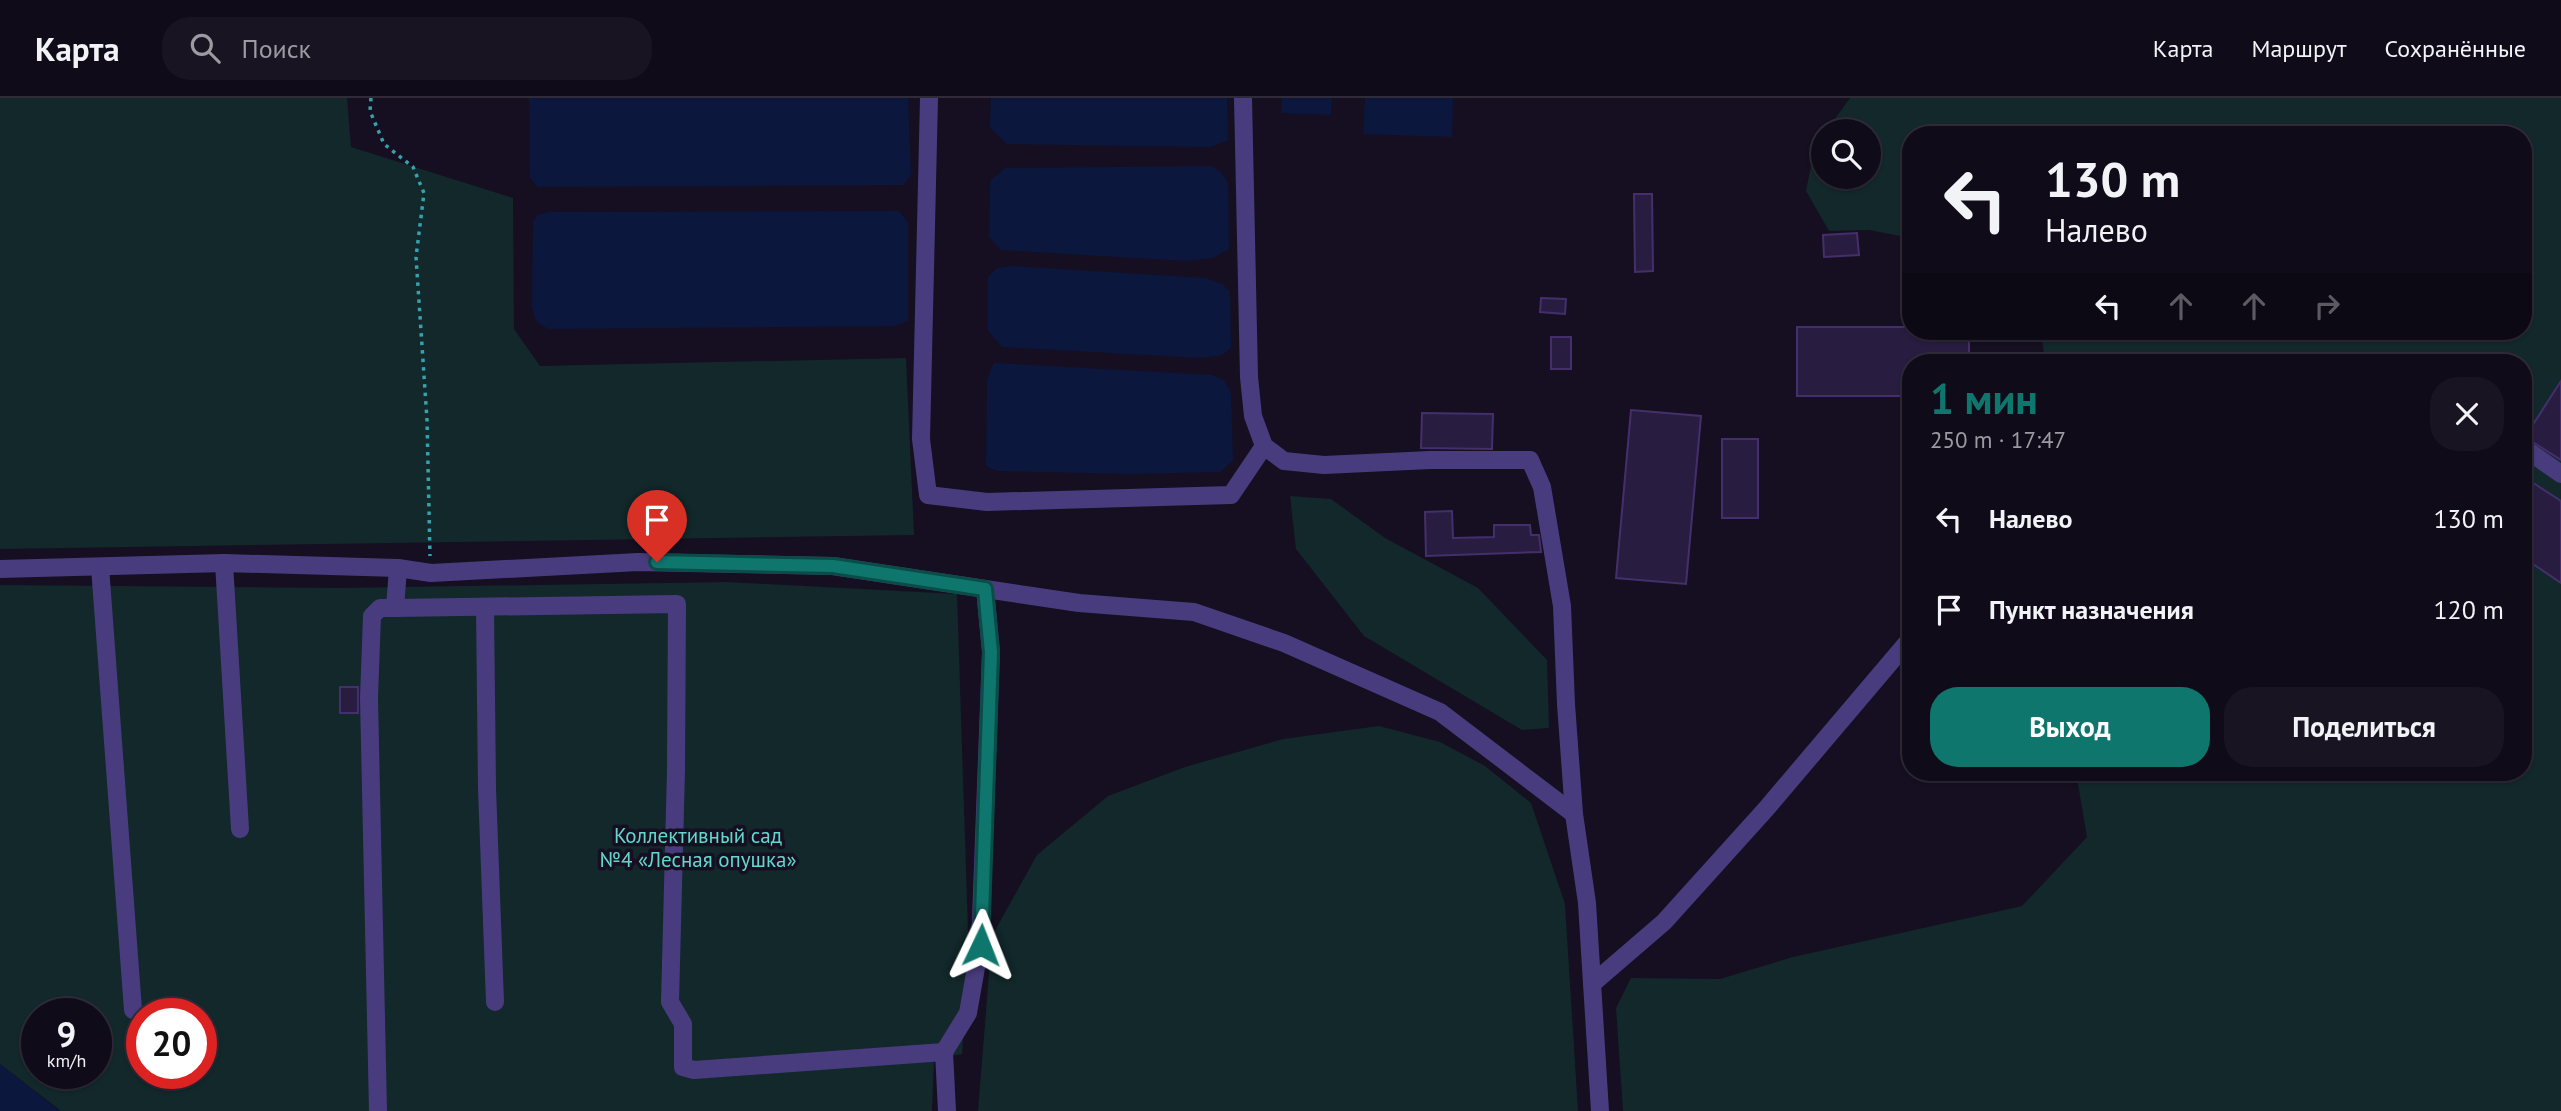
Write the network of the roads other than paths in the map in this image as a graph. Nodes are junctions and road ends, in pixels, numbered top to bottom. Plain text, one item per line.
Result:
1 (929, 98) edge
2 (1243, 98) edge
3 (1264, 446) junction
4 (2532, 454) edge
5 (2561, 474) edge
6 (224, 563) junction
7 (100, 567) junction
8 (398, 568) junction
9 (0, 569) edge
10 (985, 589) junction
11 (485, 607) junction
12 (395, 608) junction
13 (1902, 649) edge
14 (1574, 814) junction
15 (240, 829) dead end
16 (1592, 984) junction
17 (132, 998) edge
18 (495, 1003) dead end
19 (944, 1052) junction
20 (378, 1111) edge
21 (947, 1111) edge
22 (1600, 1111) edge

1 - 3 lane
2 - 3 lane
3 - 14 lane
4 - 5 lane
6 - 7 lane
6 - 8 lane
6 - 15 lane
7 - 9 lane
7 - 17 lane
8 - 10 lane
8 - 12 lane
10 - 14 lane
10 - 19 lane
11 - 12 lane
11 - 18 lane
11 - 19 lane
12 - 20 lane
13 - 16 lane
14 - 16 lane
16 - 22 lane
19 - 21 lane

